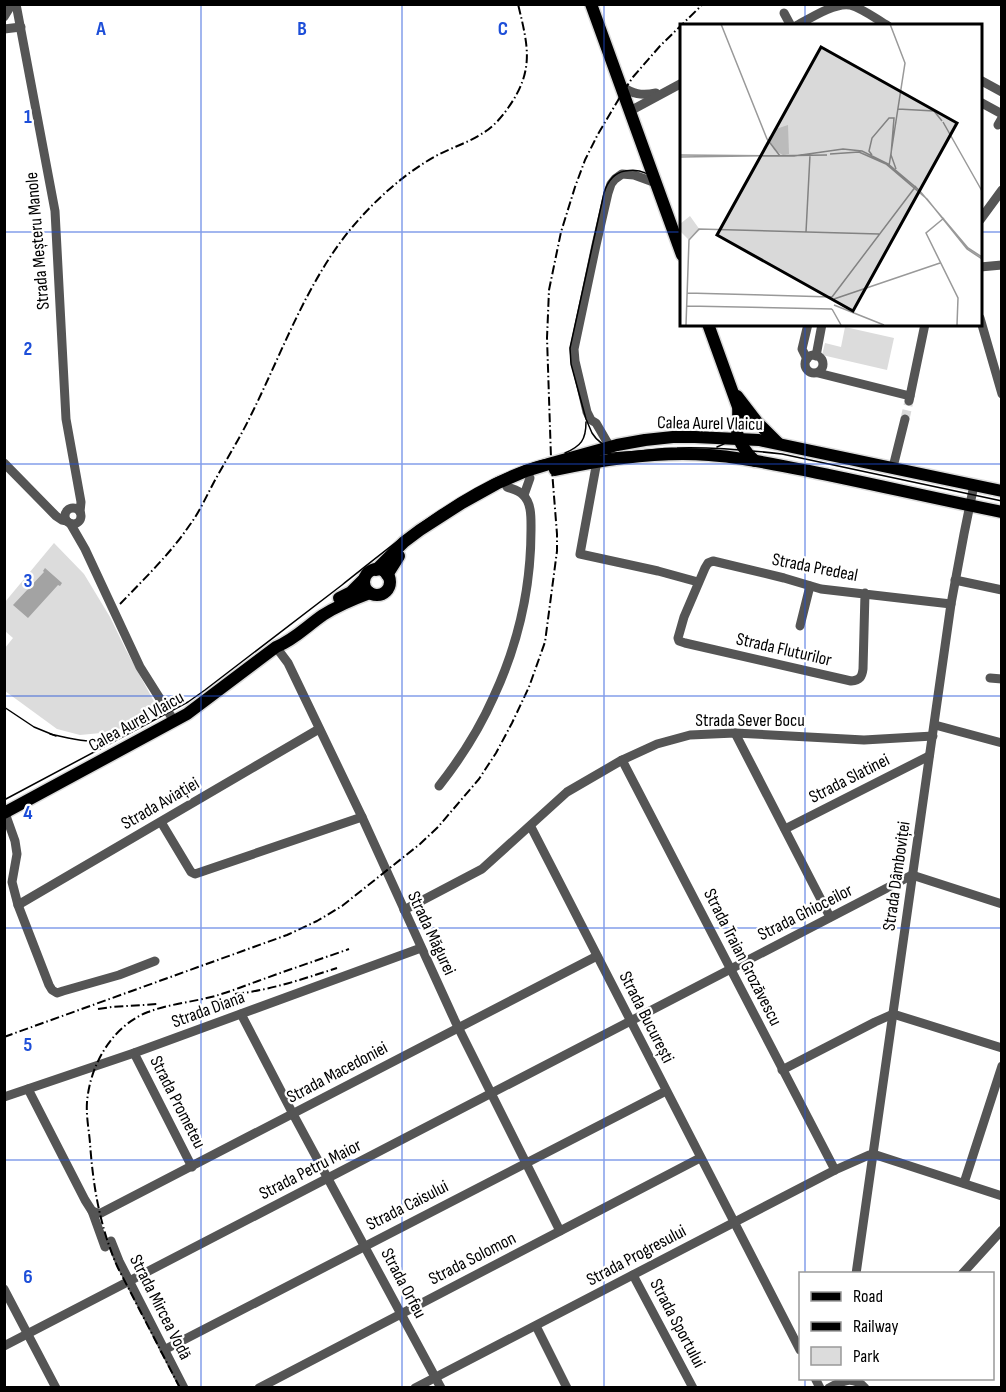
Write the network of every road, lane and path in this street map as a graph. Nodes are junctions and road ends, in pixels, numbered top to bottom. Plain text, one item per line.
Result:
1 (14, 4) edge
2 (591, 4) edge
3 (784, 13) dead end
4 (4, 17) edge
5 (790, 24) edge
6 (800, 24) edge
7 (886, 24) edge
8 (21, 27) junction
9 (4, 29) edge
10 (982, 81) edge
11 (680, 84) edge
12 (621, 86) junction
13 (672, 88) junction
14 (1002, 92) edge
15 (982, 103) edge
16 (630, 111) junction
17 (1000, 119) edge
18 (656, 183) junction
19 (1002, 190) edge
20 (982, 219) edge
21 (680, 249) edge
22 (1002, 265) edge
23 (982, 267) edge
24 (982, 322) edge
25 (709, 326) edge
26 (808, 326) edge
27 (821, 326) edge
28 (925, 326) edge
29 (812, 357) junction
30 (818, 373) junction
31 (732, 391) junction
32 (1002, 393) edge
33 (905, 419) tunnel mouth
34 (739, 438) junction
35 (778, 443) junction
36 (610, 447) junction
37 (597, 461) junction
38 (755, 461) junction
39 (4, 463) edge
40 (893, 467) junction
41 (530, 478) junction
42 (974, 485) junction
43 (507, 487) junction
44 (1002, 491) edge
45 (79, 493) junction
46 (524, 495) junction
47 (970, 505) junction
48 (51, 510) junction
49 (69, 510) junction
50 (1002, 512) edge
51 (80, 516) junction
52 (68, 522) junction
53 (85, 549) junction
54 (710, 562) joint
55 (381, 572) junction
56 (364, 579) junction
57 (956, 580) junction
58 (698, 582) junction
59 (810, 586) junction
60 (1002, 590) edge
61 (370, 593) junction
62 (865, 593) junction
63 (951, 604) junction
64 (800, 626) dead end
65 (276, 647) junction
66 (990, 678) dead end
67 (1002, 679) edge
68 (174, 722) junction
69 (935, 725) junction
70 (319, 729) junction
71 (735, 733) junction
72 (933, 736) junction
73 (1002, 743) edge
74 (929, 756) junction
75 (622, 759) junction
76 (439, 786) dead end
77 (5, 813) edge
78 (362, 817) junction
79 (161, 822) junction
80 (531, 826) junction
81 (785, 830) junction
82 (912, 875) junction
83 (1001, 900) edge
84 (18, 905) junction
85 (404, 909) junction
86 (830, 917) junction
87 (421, 948) junction
88 (597, 956) junction
89 (155, 961) dead end
90 (730, 969) junction
91 (241, 1014) junction
92 (893, 1014) junction
93 (630, 1021) junction
94 (458, 1028) junction
95 (1002, 1048) edge
96 (134, 1053) junction
97 (1002, 1066) edge
98 (782, 1070) junction
99 (28, 1089) junction
100 (666, 1090) junction
101 (491, 1094) junction
102 (4, 1097) edge
103 (293, 1114) junction
104 (873, 1154) junction
105 (700, 1158) junction
106 (526, 1163) junction
107 (192, 1167) junction
108 (835, 1170) junction
109 (328, 1178) junction
110 (964, 1183) junction
111 (1002, 1196) edge
112 (92, 1211) junction
113 (734, 1222) junction
114 (1002, 1230) edge
115 (560, 1231) junction
116 (365, 1245) junction
117 (856, 1272) edge
118 (964, 1272) edge
119 (633, 1275) junction
120 (129, 1282) junction
121 (4, 1288) edge
122 (402, 1314) junction
123 (536, 1326) junction
124 (28, 1334) junction
125 (4, 1346) edge
126 (799, 1346) edge
127 (164, 1350) junction
128 (436, 1377) junction
129 (845, 1380) edge
130 (56, 1388) edge
131 (184, 1388) edge
132 (259, 1388) edge
133 (415, 1388) edge
134 (441, 1388) edge
135 (567, 1388) edge
136 (693, 1388) edge
137 (829, 1388) edge

1 - 4 street
1 - 8 street, Strada Meșteru Manole
2 - 12 main road
3 - 5 street
6 - 7 street
8 - 9 street
8 - 45 street, Strada Meșteru Manole
10 - 14 street
11 - 13 street
12 - 13 street
12 - 16 main road
13 - 16 street
15 - 17 street
16 - 18 main road
18 - 21 main road
18 - 36 street
19 - 20 street
22 - 23 street
24 - 32 street
25 - 31 main road
26 - 29 street
27 - 29 street
28 - 30 street
29 - 30 street
29 - 30 street
31 - 34 main road
31 - 35 main road
33 - 40 street
34 - 35 main road, Calea Aurel Vlaicu
34 - 36 main road, Calea Aurel Vlaicu
34 - 38 main road
35 - 40 main road, Calea Aurel Vlaicu
36 - 55 main road, Calea Aurel Vlaicu
37 - 38 main road, Calea Aurel Vlaicu
37 - 41 main road, Calea Aurel Vlaicu
37 - 58 street
38 - 47 main road, Calea Aurel Vlaicu
39 - 48 street
40 - 42 main road, Calea Aurel Vlaicu
41 - 43 main road, Calea Aurel Vlaicu
41 - 46 street
42 - 44 main road, Calea Aurel Vlaicu
42 - 47 street, Strada Dâmboviței
43 - 46 street
43 - 55 main road, Calea Aurel Vlaicu
45 - 49 street
45 - 51 street, Strada Meșteru Manole
46 - 76 street
47 - 50 main road, Calea Aurel Vlaicu
47 - 57 street, Strada Dâmboviței
48 - 49 street
48 - 52 street
49 - 51 street
49 - 52 street
51 - 52 street
51 - 53 street, Strada Meșteru Manole
52 - 53 street
53 - 68 street
54 - 58 street, Strada Fluturilor
54 - 59 street, Strada Predeal
55 - 56 main road, Calea Aurel Vlaicu
55 - 61 main road, Calea Aurel Vlaicu
56 - 61 main road
56 - 65 main road, Calea Aurel Vlaicu
57 - 60 street
57 - 63 street, Strada Dâmboviței
58 - 62 street, Strada Fluturilor
59 - 62 street, Strada Predeal
59 - 64 street
61 - 65 main road, Calea Aurel Vlaicu
62 - 63 street, Strada Predeal
63 - 69 street, Strada Dâmboviței
65 - 68 main road, Calea Aurel Vlaicu
65 - 70 street, Strada Măgurei
66 - 67 street
68 - 77 main road, Calea Aurel Vlaicu
69 - 72 street, Strada Dâmboviței
69 - 73 street
70 - 78 street, Strada Măgurei
70 - 79 street, Strada Aviației
71 - 72 street, Strada Sever Bocu
71 - 75 street, Strada Sever Bocu
71 - 81 street
72 - 74 street, Strada Dâmboviței
74 - 81 street, Strada Slatinei
74 - 82 street, Strada Dâmboviței
75 - 80 street, Strada Sever Bocu
75 - 90 street, Strada Traian Grozăvescu
77 - 84 street
78 - 79 street
78 - 85 street, Strada Măgurei
79 - 84 street, Strada Aviației
80 - 85 street, Strada Sever Bocu
80 - 88 street, Strada București
81 - 86 street
82 - 83 street
82 - 86 street, Strada Ghioceilor
82 - 92 street, Strada Dâmboviței
84 - 89 street
85 - 87 street, Strada Măgurei
86 - 90 street, Strada Ghioceilor
87 - 91 street, Strada Diana
87 - 94 street, Strada Măgurei
88 - 93 street, Strada București
88 - 94 street, Strada Macedoniei
90 - 93 street, Strada Ghioceilor
90 - 98 street, Strada Traian Grozăvescu
91 - 96 street, Strada Diana
91 - 103 street, Strada Orfeu
92 - 95 street
92 - 98 street
92 - 104 street, Strada Dâmboviței
93 - 100 street, Strada București
93 - 101 street, Strada Petru Maior
94 - 101 street, Strada Măgurei
94 - 103 street, Strada Macedoniei
96 - 99 street, Strada Diana
96 - 107 street, Strada Prometeu
97 - 110 street
98 - 108 street, Strada Traian Grozăvescu
99 - 102 street, Strada Diana
99 - 112 street
100 - 105 street, Strada București
100 - 106 street, Strada Caisului
101 - 106 street, Strada Măgurei
101 - 109 street, Strada Petru Maior
103 - 107 street, Strada Macedoniei
103 - 109 street, Strada Orfeu
104 - 108 street, Strada Progresului
104 - 110 street
104 - 117 street, Strada Dâmboviței
105 - 113 street, Strada București
105 - 115 street, Strada Solomon
106 - 115 street, Strada Măgurei
106 - 116 street, Strada Caisului
107 - 112 street, Strada Macedoniei
108 - 113 street, Strada Progresului
109 - 116 street, Strada Orfeu
109 - 120 street, Strada Petru Maior
110 - 111 street
112 - 120 street, Strada Mircea Vodă
113 - 119 street, Strada Progresului
113 - 126 street, Strada București
114 - 118 street
115 - 122 street, Strada Solomon
116 - 122 street, Strada Orfeu
116 - 127 street, Strada Caisului
119 - 123 street, Strada Progresului
119 - 136 street, Strada Sportului
120 - 124 street, Strada Petru Maior
120 - 127 street, Strada Mircea Vodă
121 - 124 street
122 - 128 street, Strada Orfeu
122 - 132 street, Strada Solomon
123 - 128 street, Strada Progresului
123 - 135 street
124 - 125 street, Strada Petru Maior
124 - 130 street
127 - 131 street, Strada Mircea Vodă
128 - 133 street, Strada Progresului
128 - 134 street, Strada Orfeu
129 - 137 street

